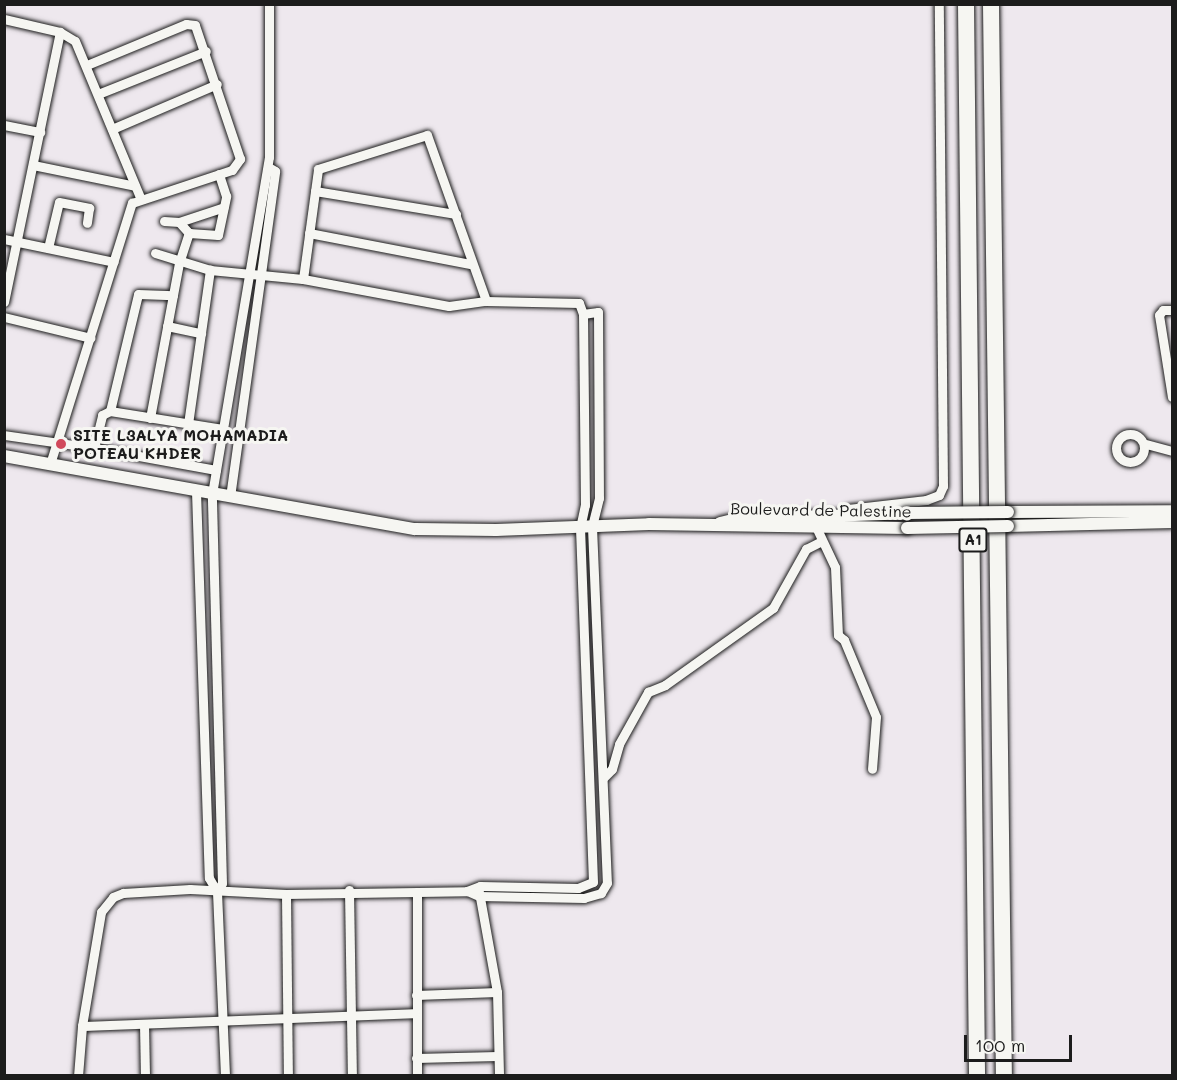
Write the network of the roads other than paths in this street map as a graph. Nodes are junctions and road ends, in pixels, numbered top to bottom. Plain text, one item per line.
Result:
1 (269, 4) edge
2 (939, 4) edge
3 (966, 4) edge
4 (991, 4) edge
5 (4, 19) edge
6 (60, 32) junction
7 (206, 51) junction
8 (87, 66) junction
9 (217, 84) junction
10 (98, 94) junction
11 (4, 125) edge
12 (112, 129) junction
13 (40, 132) junction
14 (33, 165) junction
15 (268, 167) junction
16 (219, 174) junction
17 (135, 186) junction
18 (315, 191) junction
19 (140, 197) junction
20 (224, 207) junction
21 (456, 214) junction
22 (164, 220) dead end
23 (179, 222) junction
24 (87, 224) dead end
25 (189, 233) junction
26 (309, 233) junction
27 (4, 239) edge
28 (15, 242) junction
29 (48, 248) junction
30 (155, 253) dead end
31 (114, 262) junction
32 (179, 263) junction
33 (471, 264) junction
34 (210, 270) junction
35 (249, 275) junction
36 (261, 276) junction
37 (303, 279) junction
38 (173, 295) junction
39 (486, 301) junction
40 (4, 302) edge
41 (1173, 310) edge
42 (583, 314) junction
43 (4, 317) edge
44 (167, 326) junction
45 (201, 333) junction
46 (91, 338) junction
47 (1173, 397) edge
48 (110, 411) junction
49 (150, 418) junction
50 (188, 424) junction
51 (223, 429) junction
52 (4, 435) edge
53 (54, 443) junction
54 (1146, 444) dead end
55 (94, 448) junction
56 (1173, 451) edge
57 (4, 456) edge
58 (50, 464) junction
59 (216, 470) junction
60 (196, 491) junction
61 (212, 494) junction
62 (230, 497) junction
63 (1173, 511) edge
64 (816, 522) junction
65 (1173, 522) edge
66 (586, 528) junction
67 (820, 542) junction
68 (872, 769) dead end
69 (604, 777) junction
70 (593, 882) junction
71 (349, 890) junction
72 (479, 891) junction
73 (603, 891) junction
74 (217, 892) junction
75 (417, 892) junction
76 (286, 894) junction
77 (497, 992) junction
78 (416, 995) junction
79 (415, 1013) junction
80 (349, 1016) junction
81 (285, 1017) junction
82 (224, 1020) junction
83 (144, 1024) junction
84 (82, 1026) junction
85 (497, 1056) junction
86 (416, 1058) junction
87 (78, 1076) edge
88 (145, 1076) edge
89 (225, 1076) edge
90 (288, 1076) edge
91 (352, 1076) edge
92 (417, 1076) edge
93 (500, 1076) edge
94 (976, 1076) edge
95 (1004, 1076) edge

1 - 15 street
2 - 64 street
3 - 94 highway, A1
4 - 95 highway, A1
5 - 6 street
6 - 8 street
6 - 13 street
7 - 8 street
7 - 9 street
7 - 10 street
8 - 10 street
9 - 12 street
9 - 16 street
10 - 12 street
11 - 13 street
12 - 17 street
13 - 14 street
14 - 17 street
14 - 28 street
15 - 35 street
15 - 36 street
16 - 19 street
16 - 20 street
17 - 19 street
18 - 21 street
18 - 21 street
18 - 26 street
19 - 31 street
20 - 23 street
20 - 25 street
21 - 33 street
22 - 23 street
23 - 25 street
24 - 29 street
25 - 32 street
26 - 33 street
26 - 37 street
27 - 28 street
28 - 29 street
28 - 40 street
29 - 31 street
30 - 32 street
31 - 46 street
32 - 34 street
32 - 38 street
33 - 39 street
34 - 35 street
34 - 45 street
35 - 36 street
35 - 51 street
36 - 37 street
36 - 62 street
37 - 39 street
38 - 44 street
38 - 48 street
39 - 42 street
41 - 47 street
42 - 66 street
42 - 66 street
43 - 46 street
44 - 45 street
44 - 49 street
45 - 50 street
46 - 53 street
48 - 49 street
48 - 55 street
49 - 50 street
50 - 51 street
51 - 59 street
52 - 53 street
53 - 55 street
53 - 58 street
54 - 56 street
55 - 59 street
57 - 58 street, Boulevard de Palestine
58 - 60 street, Boulevard de Palestine
59 - 61 street
60 - 61 street, Boulevard de Palestine
60 - 74 street
61 - 62 street, Boulevard de Palestine
61 - 74 street
62 - 66 street, Boulevard de Palestine
63 - 64 street, Boulevard de Palestine, bridge
64 - 65 street, Boulevard de Palestine, bridge
64 - 66 street, Boulevard de Palestine
64 - 67 street
66 - 69 street
66 - 70 street
67 - 68 street
67 - 69 street
69 - 73 street
70 - 72 street
70 - 73 street
71 - 75 street
71 - 76 street
71 - 80 street
72 - 73 street
72 - 75 street
72 - 77 street
74 - 76 street
74 - 82 street
74 - 84 street
75 - 78 street
76 - 81 street
77 - 78 street
77 - 85 street
78 - 79 street
79 - 80 street
79 - 86 street
80 - 81 street
80 - 91 street
81 - 82 street
81 - 90 street
82 - 83 street
82 - 89 street
83 - 84 street
83 - 88 street
84 - 87 street
85 - 86 street
85 - 93 street
86 - 92 street

